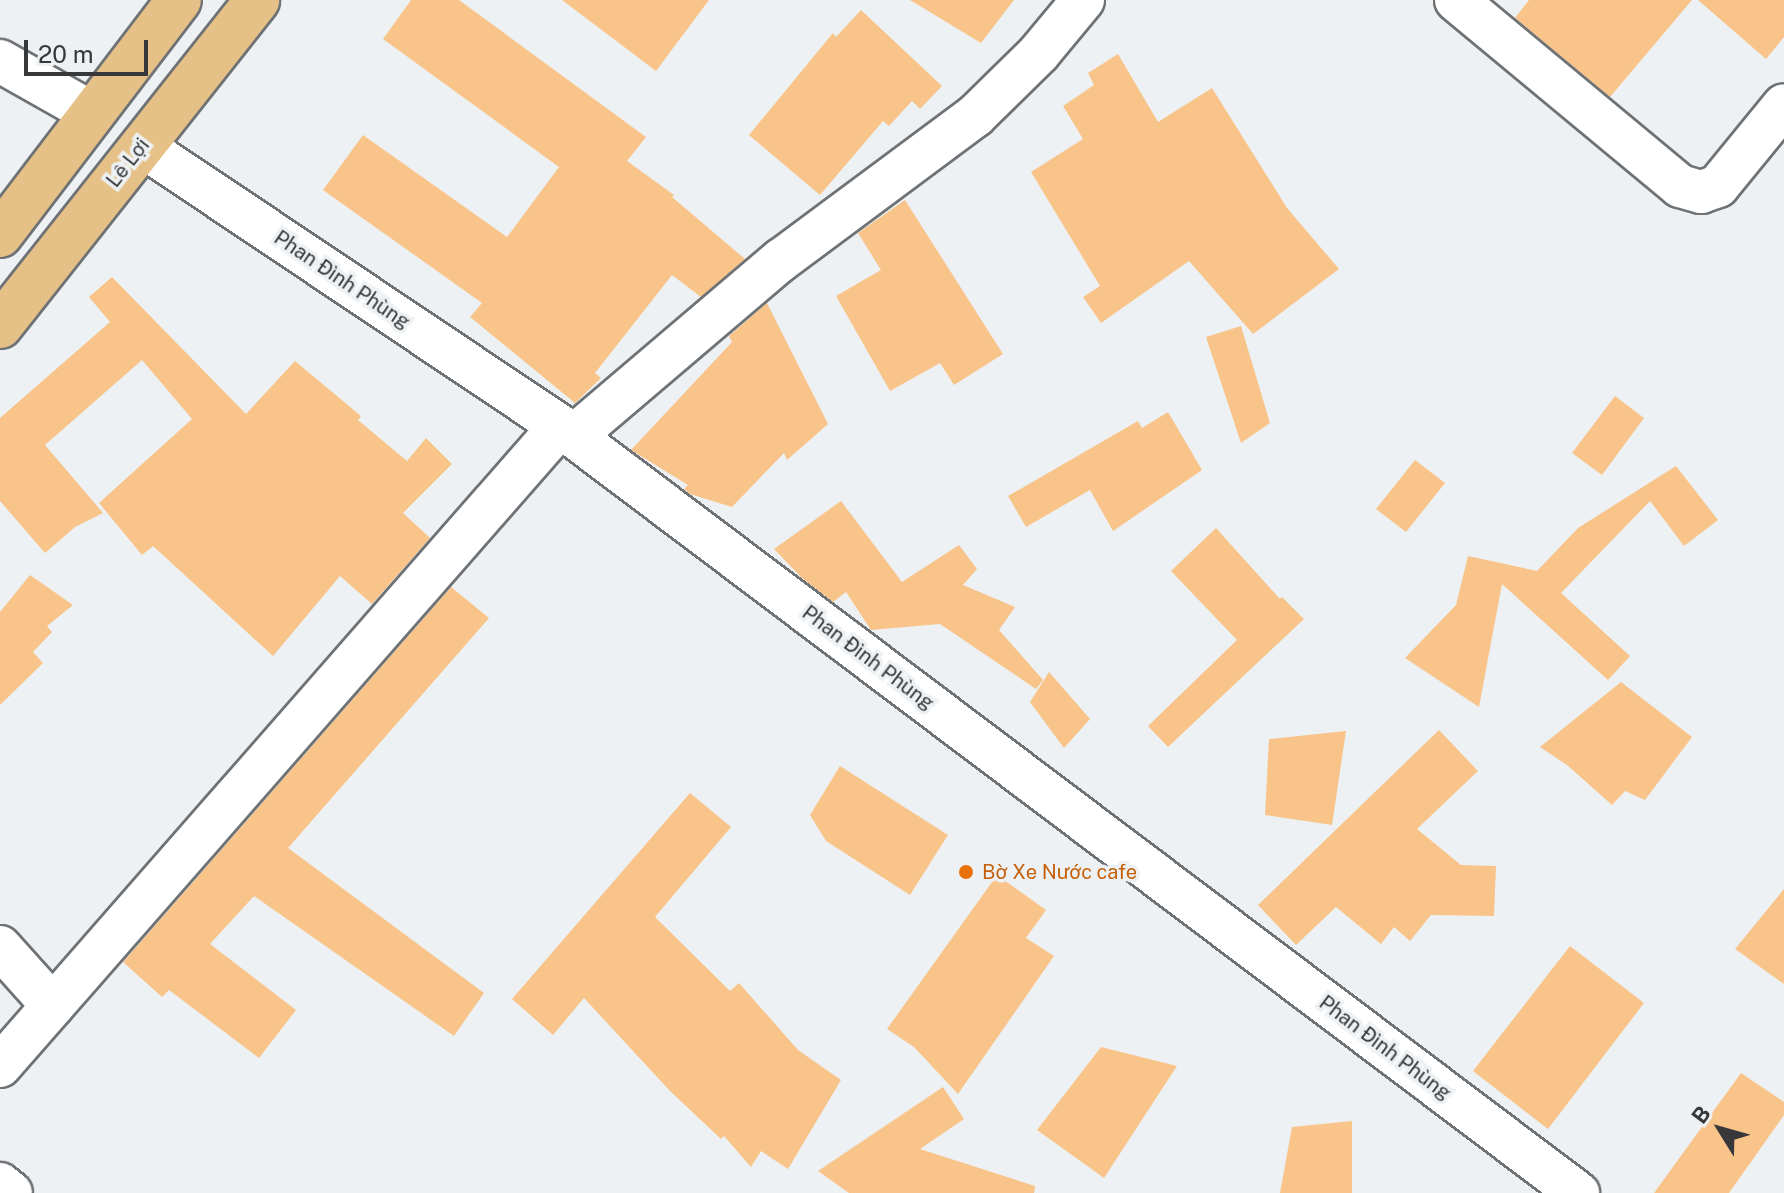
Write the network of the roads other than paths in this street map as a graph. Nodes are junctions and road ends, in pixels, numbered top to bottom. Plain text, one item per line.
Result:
1 (179, 0) edge
2 (257, 0) edge
3 (1083, 0) edge
4 (1456, 0) edge
5 (0, 61) edge
6 (1784, 105) edge
7 (92, 113) junction
8 (142, 146) junction
9 (0, 235) edge
10 (0, 326) edge
11 (567, 431) junction
12 (0, 947) edge
13 (53, 1006) junction
14 (0, 1066) edge
15 (0, 1184) edge
16 (11, 1193) edge
17 (1578, 1193) edge

1 - 7 main road
2 - 8 main road, Lê Lợi
3 - 11 street
4 - 6 street
5 - 7 street
7 - 8 main road
7 - 9 main road
8 - 10 main road, Lê Lợi
8 - 11 street, Phan Đình Phùng
11 - 13 street
11 - 17 street, Phan Đình Phùng
12 - 13 street
13 - 14 street
15 - 16 street

